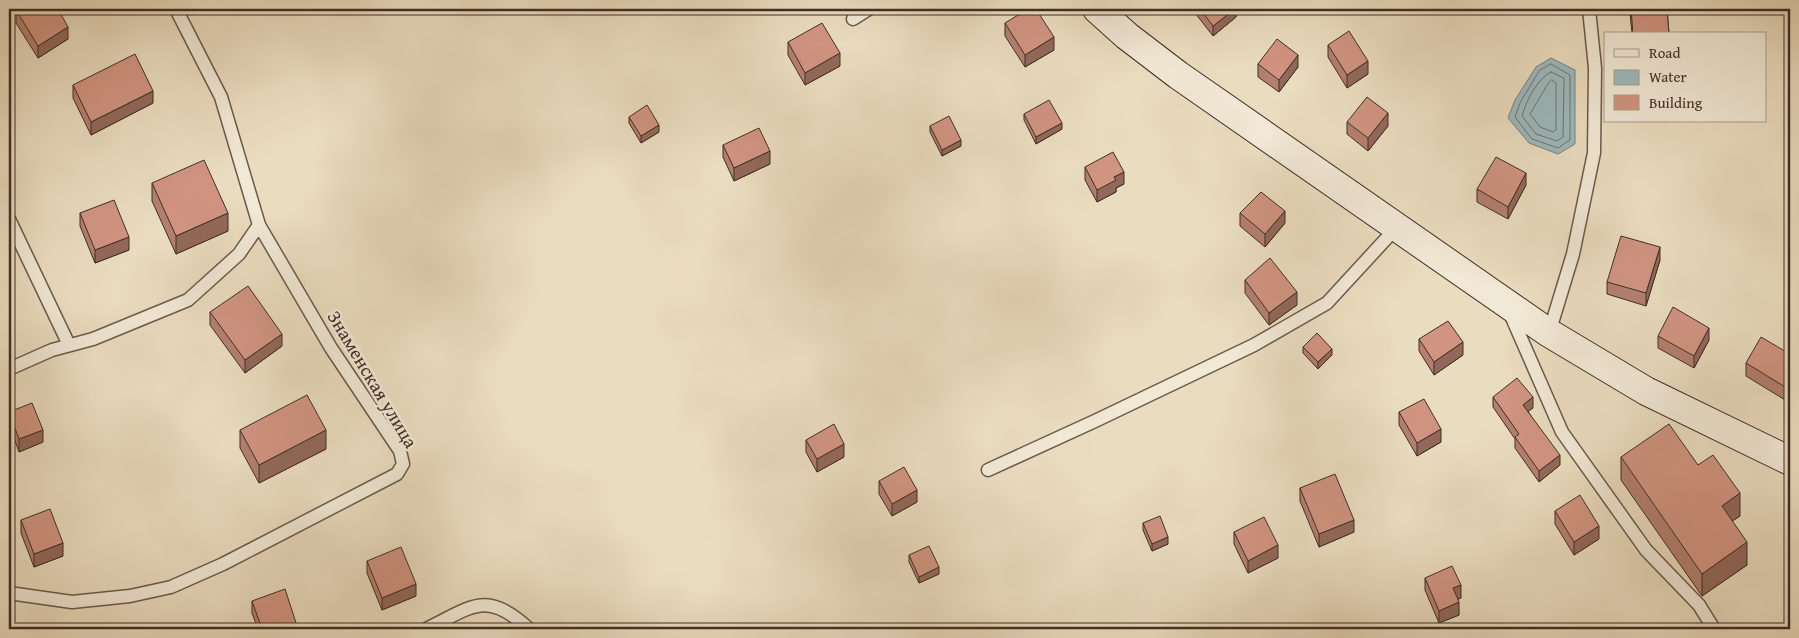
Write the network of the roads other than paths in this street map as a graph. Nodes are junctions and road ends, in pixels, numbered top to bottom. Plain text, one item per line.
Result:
1 (176, 9) edge
2 (869, 9) edge
3 (1097, 9) edge
4 (1589, 9) edge
5 (853, 19) dead end
6 (9, 219) edge
7 (260, 225) junction
8 (1396, 228) junction
9 (1506, 304) junction
10 (1549, 334) junction
11 (69, 345) junction
12 (9, 369) edge
13 (1790, 460) edge
14 (988, 470) dead end
15 (9, 593) edge
16 (426, 629) edge
17 (530, 629) edge
18 (1714, 629) edge

1 - 7 lane
2 - 5 lane
3 - 8 main road
4 - 10 lane
6 - 11 lane
7 - 11 lane
7 - 15 lane, Знаменская улица
8 - 9 main road
8 - 14 lane
9 - 10 main road
9 - 18 lane
10 - 13 main road
11 - 12 lane
16 - 17 lane

